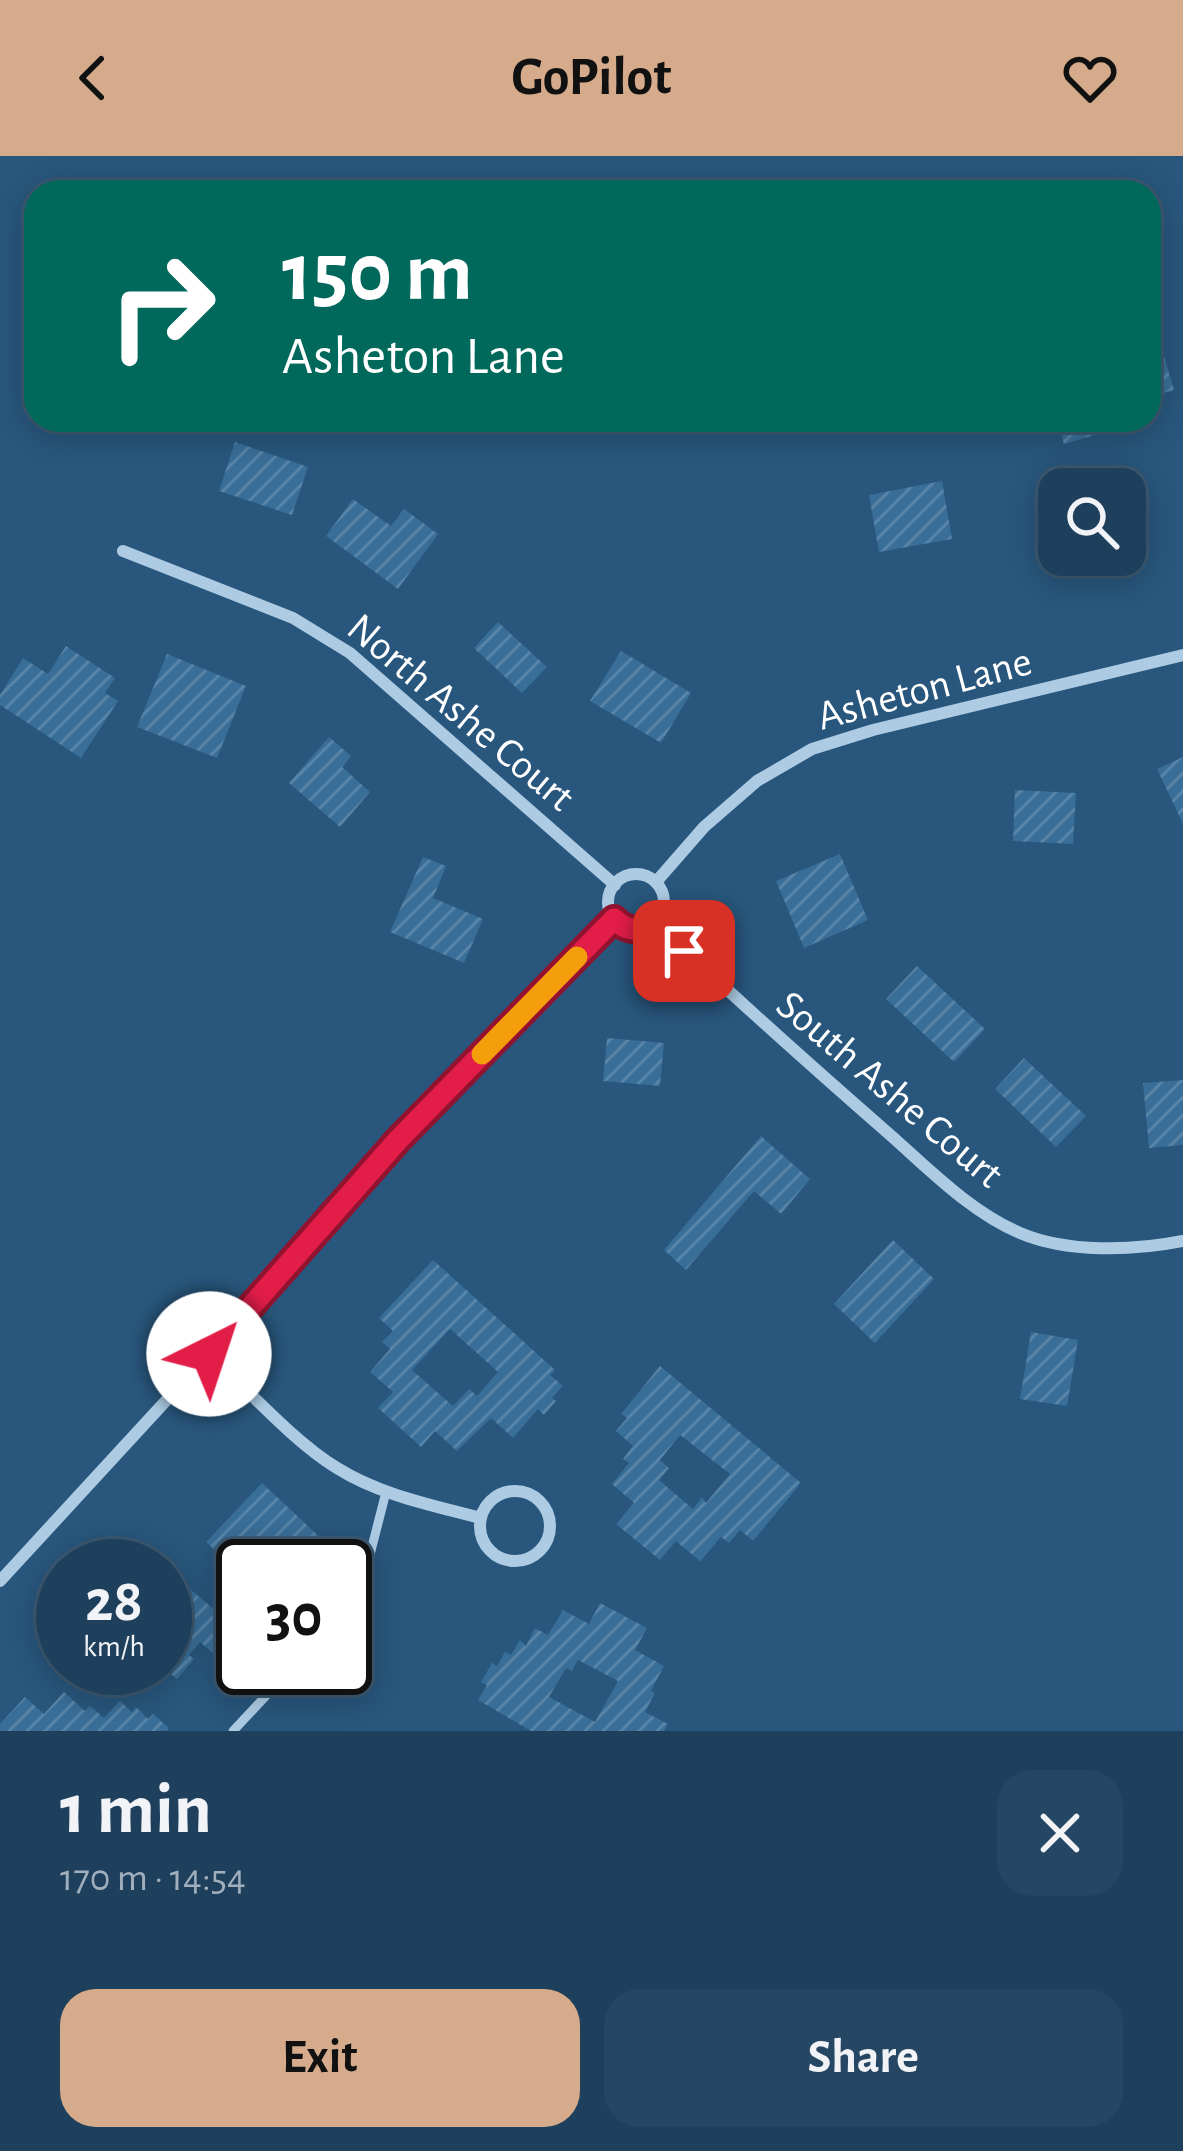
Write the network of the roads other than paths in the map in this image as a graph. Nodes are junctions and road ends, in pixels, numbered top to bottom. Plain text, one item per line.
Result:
1 (123, 550) dead end
2 (1183, 656) edge
3 (656, 882) junction
4 (615, 884) junction
5 (614, 919) junction
6 (655, 923) junction
7 (1183, 1241) edge
8 (209, 1354) junction
9 (386, 1492) junction
10 (480, 1518) junction
11 (372, 1549) edge
12 (0, 1581) edge
13 (267, 1695) edge
14 (233, 1731) edge

1 - 4 street, North Ashe Court
2 - 3 street, Asheton Lane
3 - 4 street
3 - 6 street
4 - 5 street
5 - 6 street
5 - 8 street
6 - 7 street, South Ashe Court
8 - 9 street
8 - 12 street
9 - 10 street
9 - 11 lane
10 - 10 street
13 - 14 lane

